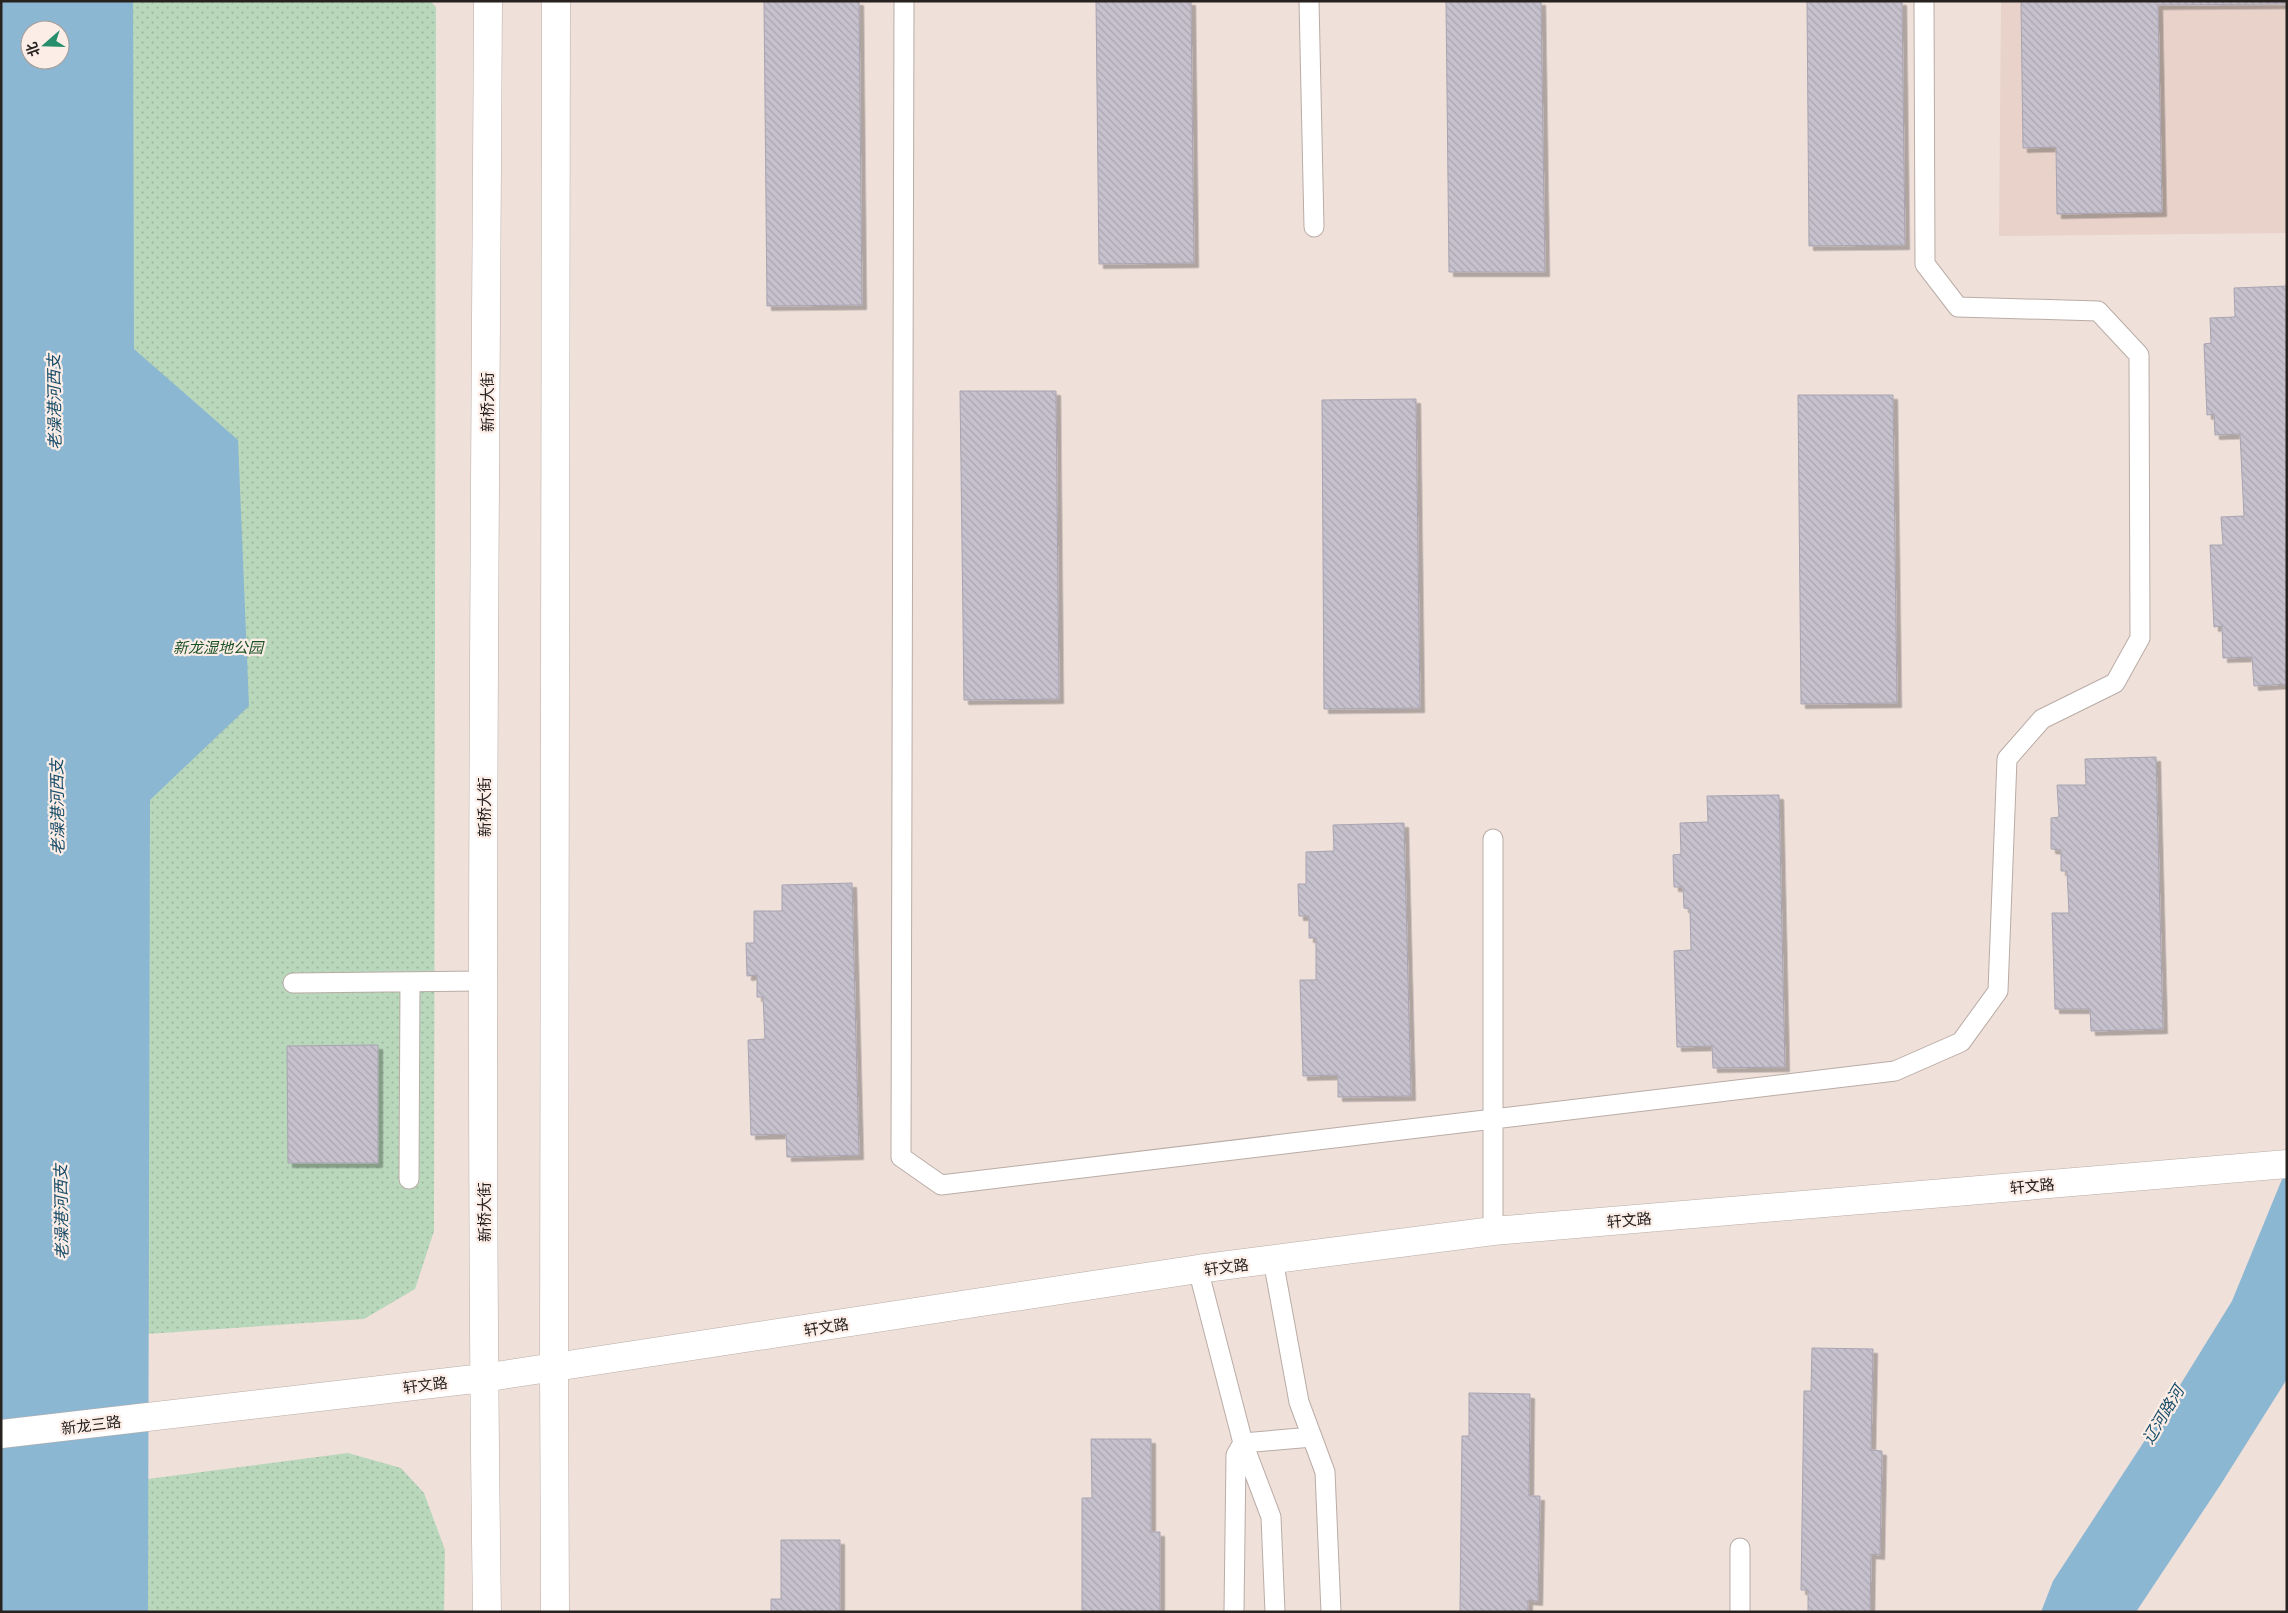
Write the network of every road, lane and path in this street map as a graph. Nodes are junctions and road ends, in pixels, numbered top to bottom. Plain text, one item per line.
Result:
1 (488, 1) edge
2 (556, 1) edge
3 (904, 1) edge
4 (1309, 1) edge
5 (1924, 1) edge
6 (1314, 227) dead end
7 (1493, 839) dead end
8 (482, 981) junction
9 (410, 982) junction
10 (293, 983) dead end
11 (1494, 1119) junction
12 (2282, 1164) edge
13 (409, 1178) dead end
14 (1494, 1231) junction
15 (1273, 1260) junction
16 (1198, 1269) junction
17 (554, 1367) junction
18 (483, 1378) junction
19 (182, 1413) joint
20 (1, 1434) edge
21 (1312, 1437) junction
22 (1243, 1443) junction
23 (1740, 1548) dead end
24 (487, 1612) edge
25 (556, 1612) edge
26 (1234, 1612) edge
27 (1275, 1612) edge
28 (1331, 1612) edge
29 (1740, 1612) edge

1 - 8 street, 新桥大街
2 - 17 street
3 - 11 lane
4 - 6 lane
5 - 11 lane
7 - 11 lane
8 - 9 lane
8 - 18 street, 新桥大街
9 - 10 lane
9 - 13 lane
11 - 14 lane
12 - 14 street, 轩文路
14 - 15 street, 轩文路
15 - 16 street, 轩文路
15 - 21 lane
16 - 17 street, 轩文路
16 - 22 lane
17 - 18 street, 轩文路
17 - 25 street
18 - 19 street, 轩文路
18 - 24 street, 新桥大街
19 - 20 street, 新龙三路
21 - 22 lane
21 - 28 lane
22 - 26 lane
22 - 27 lane
23 - 29 lane

